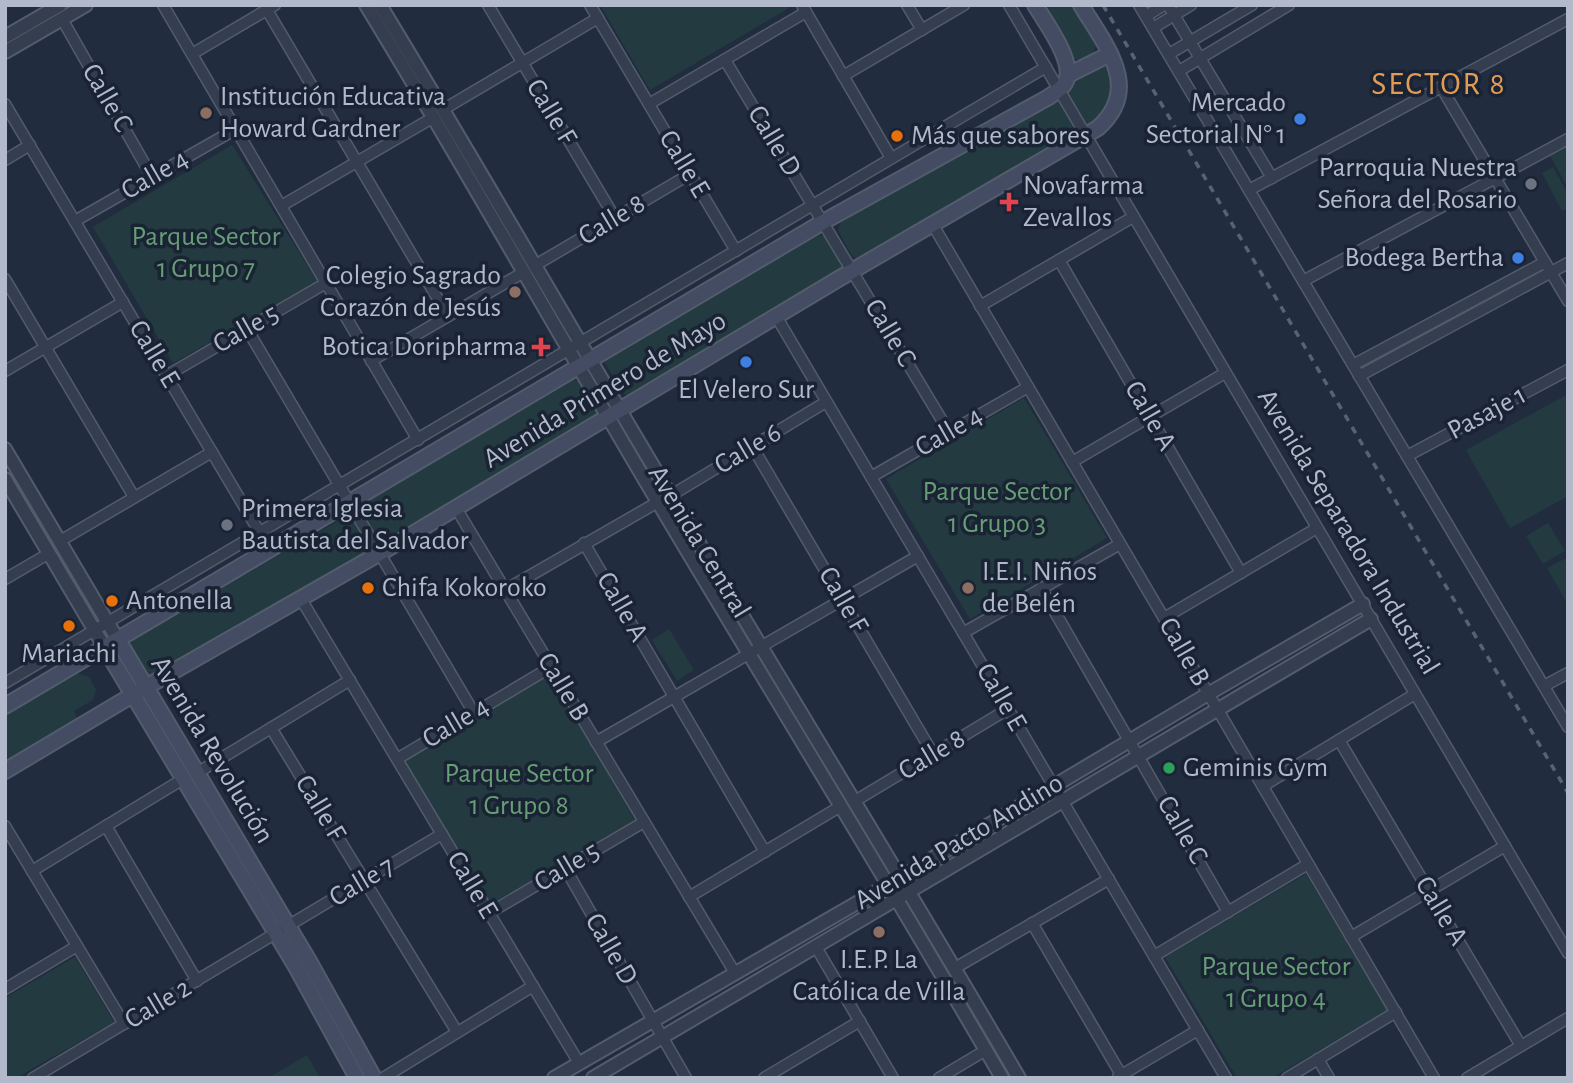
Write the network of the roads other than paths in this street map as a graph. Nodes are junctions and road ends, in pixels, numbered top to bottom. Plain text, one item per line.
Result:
1 (86, 5) edge
2 (163, 5) edge
3 (366, 5) edge
4 (380, 5) edge
5 (488, 5) edge
6 (590, 5) edge
7 (907, 5) edge
8 (964, 5) edge
9 (1009, 5) edge
10 (1035, 5) edge
11 (1081, 5) edge
12 (1139, 5) edge
13 (1166, 5) edge
14 (1191, 5) edge
15 (1252, 5) edge
16 (1289, 5) edge
17 (271, 7) edge
18 (58, 9) edge
19 (804, 9) edge
20 (1174, 15) junction
21 (1146, 16) junction
22 (598, 18) junction
23 (1568, 19) edge
24 (1153, 28) junction
25 (922, 30) junction
26 (5, 37) edge
27 (1190, 42) junction
28 (5, 52) edge
29 (192, 54) junction
30 (1110, 54) junction
31 (1169, 54) junction
32 (1200, 58) junction
33 (725, 60) junction
34 (522, 63) junction
35 (1046, 67) junction
36 (1179, 71) junction
37 (1068, 75) junction
38 (843, 76) junction
39 (1441, 87) junction
40 (1059, 90) junction
41 (5, 104) edge
42 (649, 104) junction
43 (439, 113) junction
44 (236, 129) junction
45 (1086, 135) junction
46 (1568, 139) edge
47 (30, 145) junction
48 (891, 158) junction
49 (5, 160) edge
50 (357, 162) junction
51 (690, 174) junction
52 (152, 177) junction
53 (1272, 178) junction
54 (1494, 179) junction
55 (1250, 190) junction
56 (281, 206) junction
57 (812, 206) junction
58 (1133, 216) junction
59 (615, 218) junction
60 (75, 221) junction
61 (822, 222) junction
62 (933, 225) junction
63 (736, 251) junction
64 (1059, 260) junction
65 (1545, 262) junction
66 (1568, 263) edge
67 (529, 269) junction
68 (852, 271) junction
69 (1551, 273) junction
70 (5, 279) edge
71 (1303, 281) junction
72 (326, 283) junction
73 (123, 302) junction
74 (1568, 302) edge
75 (980, 306) junction
76 (1447, 314) junction
77 (448, 316) junction
78 (776, 316) junction
79 (1453, 324) junction
80 (247, 329) junction
81 (45, 347) junction
82 (574, 347) junction
83 (371, 361) junction
84 (584, 364) junction
85 (1353, 365) junction
86 (5, 370) edge
87 (1568, 370) edge
88 (1225, 373) junction
89 (166, 376) junction
90 (1359, 376) junction
91 (1028, 387) junction
92 (827, 402) junction
93 (614, 414) junction
94 (1150, 416) junction
95 (949, 432) junction
96 (418, 440) junction
97 (752, 446) junction
98 (5, 449) edge
99 (212, 452) junction
100 (1407, 456) junction
101 (1072, 462) junction
102 (871, 477) junction
103 (5, 479) edge
104 (339, 485) junction
105 (670, 496) junction
106 (134, 497) junction
107 (349, 502) junction
108 (657, 502) junction
109 (456, 508) junction
110 (1317, 528) junction
111 (260, 533) junction
112 (60, 541) junction
113 (584, 543) junction
114 (1120, 544) junction
115 (380, 553) junction
116 (48, 554) junction
117 (918, 556) junction
118 (1241, 573) junction
119 (5, 579) edge
120 (1041, 588) junction
121 (505, 590) junction
122 (300, 599) junction
123 (843, 600) junction
124 (1363, 604) junction
125 (1164, 618) junction
126 (1371, 620) junction
127 (108, 622) junction
128 (94, 631) junction
129 (963, 633) junction
130 (118, 640) junction
131 (105, 648) junction
132 (756, 650) junction
133 (551, 667) junction
134 (1568, 673) edge
135 (349, 680) junction
136 (5, 683) edge
137 (1544, 686) junction
138 (146, 687) junction
139 (1208, 694) junction
140 (1415, 694) junction
141 (133, 695) junction
142 (674, 697) junction
143 (5, 706) edge
144 (1009, 709) junction
145 (1218, 710) junction
146 (474, 713) junction
147 (1568, 727) edge
148 (271, 728) junction
149 (1339, 740) junction
150 (596, 742) junction
151 (1135, 748) junction
152 (933, 754) junction
153 (397, 759) junction
154 (5, 771) edge
155 (190, 776) junction
156 (1054, 786) junction
157 (1263, 786) junction
158 (855, 801) junction
159 (1063, 802) junction
160 (841, 806) junction
161 (644, 822) junction
162 (106, 825) junction
163 (5, 826) edge
164 (442, 834) junction
165 (1505, 846) junction
166 (765, 852) junction
167 (1308, 864) junction
168 (565, 868) junction
169 (32, 871) junction
170 (901, 877) junction
171 (1109, 879) junction
172 (365, 880) junction
173 (888, 885) junction
174 (910, 891) junction
175 (1429, 891) junction
176 (689, 897) junction
177 (896, 900) junction
178 (1228, 912) junction
179 (489, 913) junction
180 (1032, 923) junction
181 (282, 930) junction
182 (1351, 937) junction
183 (77, 946) junction
184 (816, 947) junction
185 (1568, 953) edge
186 (1154, 956) junction
187 (955, 968) junction
188 (735, 973) junction
189 (197, 981) junction
190 (533, 986) junction
191 (5, 989) edge
192 (1396, 1012) junction
193 (1568, 1018) edge
194 (860, 1021) junction
195 (124, 1024) junction
196 (657, 1029) junction
197 (1198, 1030) junction
198 (457, 1032) junction
199 (1521, 1046) junction
200 (986, 1050) junction
201 (1318, 1059) junction
202 (579, 1063) junction
203 (1121, 1077) edge
204 (33, 1078) edge
205 (357, 1078) edge
206 (374, 1078) edge
207 (383, 1078) edge
208 (554, 1078) edge
209 (593, 1078) edge
210 (686, 1078) edge
211 (764, 1078) edge
212 (893, 1078) edge
213 (939, 1078) edge
214 (1002, 1078) edge
215 (1019, 1078) edge
216 (1226, 1078) edge
217 (1287, 1078) edge
218 (1329, 1078) edge
219 (1434, 1078) edge
220 (1467, 1078) edge

1 - 18 street
2 - 29 street
3 - 43 street, Avenida Central
4 - 43 street, Avenida Central
5 - 34 street, Calle F
6 - 22 street, Calle E
7 - 25 street
8 - 25 street
9 - 35 street, Avenida Separadora Industrial
10 - 37 main road
11 - 30 main road
12 - 21 street
13 - 20 street
13 - 21 street
14 - 20 street
15 - 27 street
16 - 32 street
17 - 29 street
17 - 50 street
18 - 26 street
18 - 28 street
18 - 52 street, Calle C
19 - 33 street
19 - 38 street
20 - 24 street
20 - 27 street
21 - 24 street
22 - 34 street
22 - 42 street, Calle E
23 - 39 street
24 - 31 street
25 - 38 street
27 - 31 street
27 - 32 street
29 - 44 street
30 - 37 main road
30 - 45 main road
31 - 36 street
32 - 36 street
32 - 53 street
33 - 42 street
33 - 57 street, Calle D
34 - 43 street
34 - 59 street, Calle F
35 - 40 street, Avenida Separadora Industrial
35 - 48 street, Avenida Primero de Mayo
36 - 55 street
37 - 40 main road
38 - 48 street
39 - 53 street
39 - 54 street
40 - 45 street, Avenida Separadora Industrial
40 - 61 main road, Avenida Primero de Mayo
41 - 47 street, Calle E
42 - 51 street, Calle E
43 - 50 street
43 - 67 street, Avenida Central
44 - 52 street, Calle 4
44 - 56 street
45 - 58 street, Avenida Separadora Industrial
45 - 62 main road, Avenida Primero de Mayo
46 - 54 street
47 - 49 street
47 - 60 street, Calle E
48 - 57 street, Avenida Primero de Mayo
50 - 56 street
50 - 77 street
51 - 59 street, Calle 8
51 - 63 street, Calle E
52 - 60 street, Calle 4
53 - 55 street
54 - 65 street
54 - 71 street
55 - 71 street
56 - 72 street
57 - 61 street, Calle D
57 - 63 street, Avenida Primero de Mayo
58 - 64 street
58 - 88 street, Avenida Separadora Industrial
59 - 67 street, Calle 8
60 - 73 street, Calle E
61 - 68 street, Calle D
61 - 84 main road, Avenida Primero de Mayo
62 - 68 main road, Avenida Primero de Mayo
62 - 75 street, Calle B
63 - 82 street, Avenida Primero de Mayo
64 - 75 street
64 - 94 street, Calle A
65 - 69 street
65 - 76 street
66 - 69 street
67 - 77 street, Calle 8
67 - 82 street, Avenida Central
68 - 78 main road, Avenida Primero de Mayo
68 - 95 street, Calle C
69 - 74 street
69 - 79 street
70 - 81 street
71 - 85 street
72 - 80 street, Calle 5
72 - 83 street
73 - 81 street
73 - 89 street, Calle E
75 - 91 street, Calle B
76 - 79 street
76 - 85 street
77 - 83 street, Calle 8
78 - 92 street, Calle E
78 - 93 main road, Avenida Primero de Mayo
79 - 90 street
80 - 89 street, Calle 5
80 - 104 street
81 - 86 street
81 - 106 street
82 - 84 street, Avenida Central
82 - 96 street, Avenida Primero de Mayo
83 - 96 street
84 - 93 street, Avenida Central
84 - 107 main road, Avenida Primero de Mayo
85 - 90 street
87 - 100 street, Pasaje 1
88 - 94 street
88 - 110 street, Avenida Separadora Industrial
89 - 99 street, Calle E
90 - 100 street
91 - 95 street, Calle 4
91 - 101 street, Calle B
92 - 97 street, Calle 6
92 - 102 street, Calle E
93 - 105 street, Avenida Central
93 - 108 street, Avenida Central
93 - 109 main road, Avenida Primero de Mayo
94 - 101 street
94 - 118 street, Calle A
95 - 102 street, Calle 4
96 - 104 street, Avenida Primero de Mayo
97 - 105 street, Calle 6
97 - 123 street, Calle F
98 - 112 street, Avenida Revolución
99 - 106 street
99 - 111 street, Calle E
100 - 137 street
101 - 114 street, Calle B
102 - 117 street, Calle E
103 - 116 street, Avenida Revolución
104 - 107 street
104 - 111 street, Avenida Primero de Mayo
105 - 132 street, Avenida Central
106 - 112 street
107 - 115 street
107 - 130 main road, Avenida Primero de Mayo
108 - 113 street
108 - 132 street, Avenida Central
109 - 115 main road, Avenida Primero de Mayo
109 - 121 street, Calle B
110 - 118 street
110 - 124 street, Avenida Separadora Industrial
111 - 127 street, Avenida Primero de Mayo
112 - 127 street, Avenida Revolución
113 - 121 street
113 - 142 street, Calle A
114 - 120 street
114 - 125 street, Calle B
115 - 122 main road, Avenida Primero de Mayo
115 - 146 street
116 - 119 street
116 - 128 street, Avenida Revolución
117 - 123 street
117 - 129 street, Calle E
118 - 125 street
120 - 129 street
120 - 151 street
121 - 133 street, Calle B
122 - 135 street, Calle E
122 - 138 main road, Avenida Primero de Mayo
123 - 132 street
123 - 152 street, Calle F
124 - 126 street, Avenida Separadora Industrial
124 - 139 street, Avenida Pacto Andino
125 - 139 street, Calle B
126 - 140 street, Avenida Separadora Industrial
126 - 145 street, Avenida Pacto Andino
127 - 128 street, Avenida Primero de Mayo
127 - 130 street, Avenida Revolución
128 - 131 street, Avenida Revolución
128 - 136 street, Avenida Primero de Mayo
129 - 144 street, Calle E
130 - 131 main road, Avenida Primero de Mayo
130 - 138 main road, Avenida Revolución
131 - 141 main road, Avenida Revolución
131 - 143 main road, Avenida Primero de Mayo
132 - 142 street
132 - 158 street, Avenida Central
132 - 160 street, Avenida Central
133 - 146 street, Calle 4
133 - 150 street, Calle B
134 - 137 street
135 - 148 street
135 - 153 street, Calle E
137 - 147 street
138 - 141 main road, Avenida Primero de Mayo
138 - 155 main road, Avenida Revolución
139 - 145 street, Calle B
139 - 151 street, Avenida Pacto Andino
140 - 149 street
140 - 165 street, Avenida Separadora Industrial
141 - 154 main road, Avenida Primero de Mayo
141 - 155 main road, Avenida Revolución
142 - 150 street
142 - 166 street, Calle A
144 - 152 street, Calle 8
144 - 156 street, Calle E
145 - 151 street, Avenida Pacto Andino
145 - 157 street, Calle B
146 - 153 street, Calle 4
148 - 155 street
148 - 172 street, Calle F
149 - 157 street
149 - 175 street, Calle A
150 - 161 street, Calle B
151 - 156 street, Avenida Pacto Andino
151 - 159 street, Avenida Pacto Andino
151 - 178 street, Calle C
152 - 158 street, Calle 8
153 - 164 street, Calle E
155 - 162 street
155 - 181 main road, Avenida Revolución
156 - 159 street, Calle E
156 - 170 street, Avenida Pacto Andino
157 - 167 street, Calle B
158 - 170 street, Avenida Central
159 - 171 street, Calle E
159 - 174 street, Avenida Pacto Andino
160 - 166 street
160 - 173 street, Avenida Central
161 - 168 street, Calle 5
161 - 176 street, Calle B
162 - 169 street
162 - 189 street
163 - 169 street
164 - 172 street, Calle 7
164 - 179 street, Calle E
165 - 175 street
165 - 185 street, Avenida Separadora Industrial
166 - 176 street
167 - 178 street
167 - 182 street, Calle B
168 - 179 street, Calle 5
168 - 196 street, Calle D
169 - 183 street
170 - 173 street, Avenida Pacto Andino
170 - 174 street, Avenida Central
171 - 180 street
171 - 186 street, Calle E
172 - 181 street, Calle 7
172 - 198 street, Calle F
173 - 177 street, Avenida Central
173 - 188 street, Avenida Pacto Andino
174 - 177 street, Avenida Pacto Andino
174 - 187 street, Avenida Central
175 - 182 street
175 - 199 street, Calle A
176 - 188 street, Calle B
177 - 184 street, Avenida Pacto Andino
177 - 200 street, Avenida Central
178 - 186 street
179 - 190 street, Calle E
180 - 187 street
180 - 203 street
181 - 189 street, Calle 2
181 - 205 main road, Avenida Revolución
181 - 206 main road, Avenida Revolución
182 - 192 street, Calle B
183 - 191 street
183 - 195 street
184 - 194 street
184 - 196 street, Avenida Pacto Andino
186 - 197 street, Calle E
187 - 215 street, Avenida Central
188 - 196 street, Avenida Pacto Andino
189 - 195 street, Calle 2
190 - 198 street
190 - 202 street, Calle E
192 - 201 street
192 - 219 street, Calle B
193 - 199 street
194 - 211 street
194 - 212 street
195 - 204 street, Calle 2
196 - 202 street, Avenida Pacto Andino
196 - 209 street, Avenida Pacto Andino
196 - 210 street
197 - 203 street
197 - 216 street, Calle E
198 - 207 street
199 - 220 street
200 - 213 street
200 - 214 street, Avenida Central
201 - 217 street
201 - 218 street
202 - 208 street, Avenida Pacto Andino

